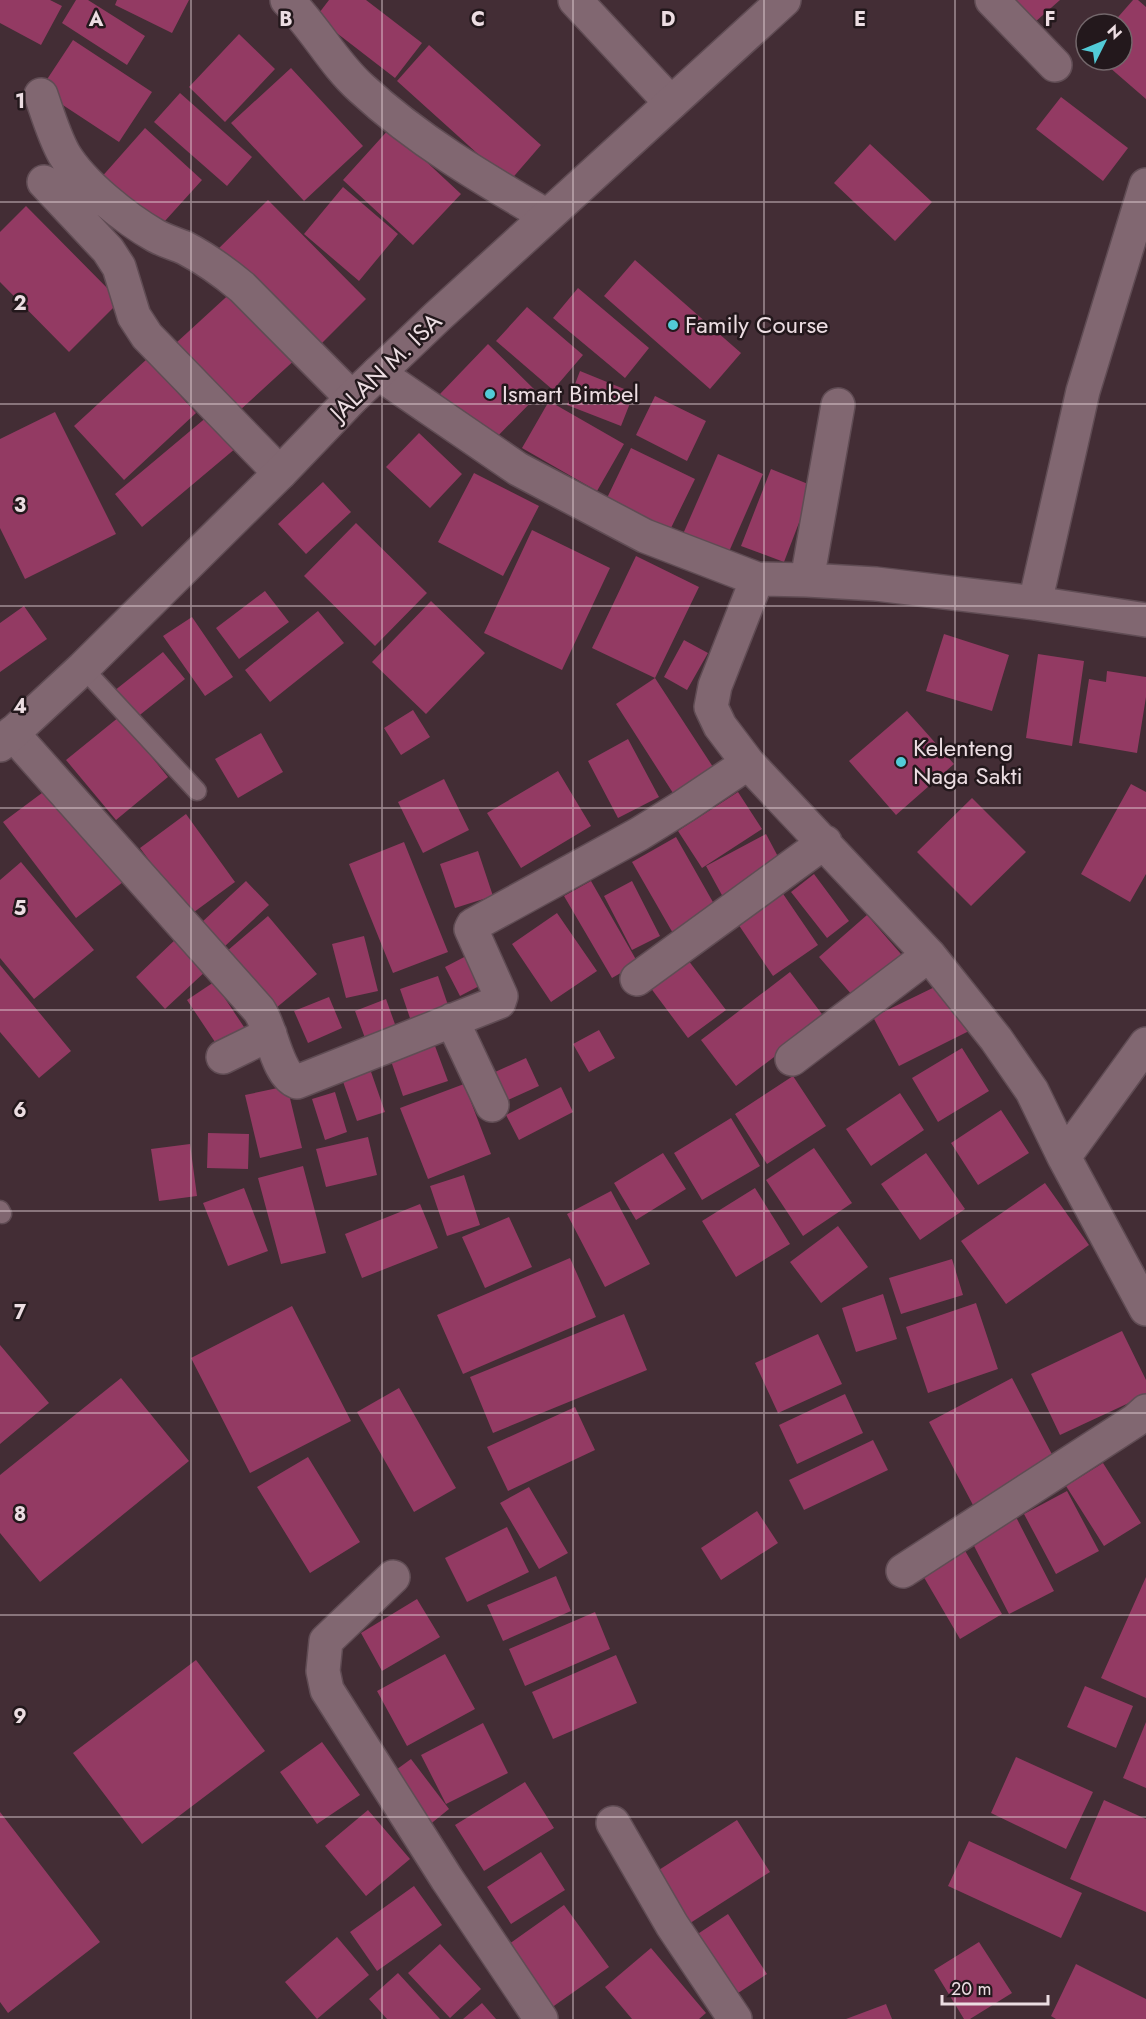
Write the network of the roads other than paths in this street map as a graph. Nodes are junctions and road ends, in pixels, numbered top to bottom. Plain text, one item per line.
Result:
1 (287, 0) edge
2 (575, 0) edge
3 (784, 0) edge
4 (992, 0) edge
5 (1055, 65) dead end
6 (41, 95) dead end
7 (671, 104) junction
8 (44, 182) dead end
9 (1146, 185) edge
10 (547, 216) junction
11 (378, 373) junction
12 (352, 398) junction
13 (838, 405) dead end
14 (280, 473) junction
15 (757, 579) junction
16 (807, 580) junction
17 (1035, 603) junction
18 (1146, 620) edge
19 (83, 668) junction
20 (6, 739) edge
21 (748, 763) junction
22 (197, 791) dead end
23 (825, 842) junction
24 (930, 955) junction
25 (637, 979) dead end
26 (452, 1020) junction
27 (270, 1034) junction
28 (1146, 1044) edge
29 (224, 1057) dead end
30 (792, 1059) dead end
31 (492, 1105) dead end
32 (1064, 1157) junction
33 (1146, 1309) edge
34 (1146, 1411) edge
35 (903, 1571) dead end
36 (393, 1577) dead end
37 (613, 1823) dead end
38 (541, 2019) edge
39 (735, 2019) edge

1 - 10 street
2 - 7 street
3 - 7 street, JALAN M. ISA
4 - 5 street
6 - 12 street
7 - 10 street, JALAN M. ISA
8 - 14 street
9 - 17 street
10 - 11 street, JALAN M. ISA
11 - 12 street, JALAN M. ISA
11 - 15 street
12 - 14 street, JALAN M. ISA
13 - 16 street
14 - 19 street, JALAN M. ISA
15 - 16 street
15 - 21 street
16 - 17 street
17 - 18 street
19 - 20 street, JALAN M. ISA
19 - 22 lane
20 - 27 street
21 - 23 street
21 - 26 street
23 - 24 street
23 - 25 street
24 - 30 street
24 - 32 street
26 - 27 street
26 - 31 street
27 - 29 street
28 - 32 street
32 - 33 street
34 - 35 street
36 - 38 street
37 - 39 street

